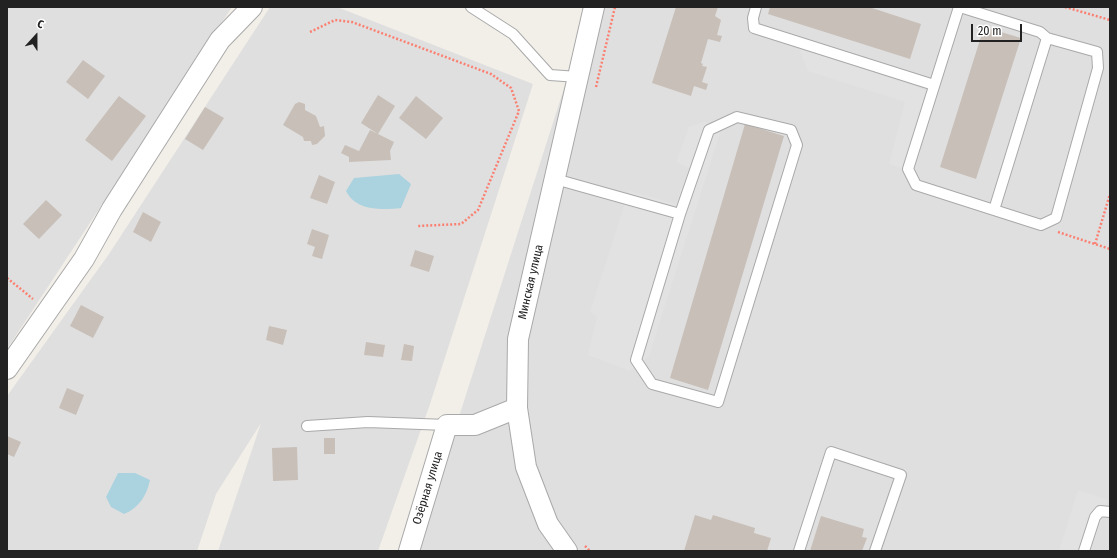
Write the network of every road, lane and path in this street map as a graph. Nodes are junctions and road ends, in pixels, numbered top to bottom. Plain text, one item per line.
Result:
1 (252, 7) edge
2 (471, 7) edge
3 (594, 7) edge
4 (615, 7) edge
5 (756, 7) edge
6 (959, 7) edge
7 (1066, 7) edge
8 (1110, 20) edge
9 (310, 32) dead end
10 (1048, 38) junction
11 (578, 77) junction
12 (934, 85) junction
13 (594, 94) dead end
14 (555, 179) junction
15 (1110, 194) edge
16 (994, 210) junction
17 (680, 214) junction
18 (1041, 225) junction
19 (418, 226) dead end
20 (1094, 244) junction
21 (1110, 249) edge
22 (7, 278) edge
23 (47, 310) junction
24 (7, 369) edge
25 (517, 408) junction
26 (447, 425) junction
27 (307, 426) dead end
28 (1110, 512) edge
29 (574, 547) edge
30 (409, 551) edge
31 (590, 551) edge
32 (799, 551) edge
33 (875, 551) edge
34 (1084, 551) edge

1 - 23 street
2 - 11 lane
3 - 11 street, Минская улица
4 - 13 path
5 - 12 lane
6 - 10 lane
6 - 12 lane
7 - 8 path
9 - 19 path
10 - 16 lane
10 - 18 lane
11 - 14 street, Минская улица
12 - 16 lane
14 - 17 lane
14 - 25 street, Минская улица
15 - 20 path
16 - 18 lane
17 - 17 lane
18 - 20 path
20 - 21 path
22 - 23 path
23 - 24 street
25 - 26 street
25 - 29 street, Минская улица
26 - 27 lane
26 - 30 street, Озёрная улица
28 - 34 lane
29 - 31 path
32 - 33 lane

